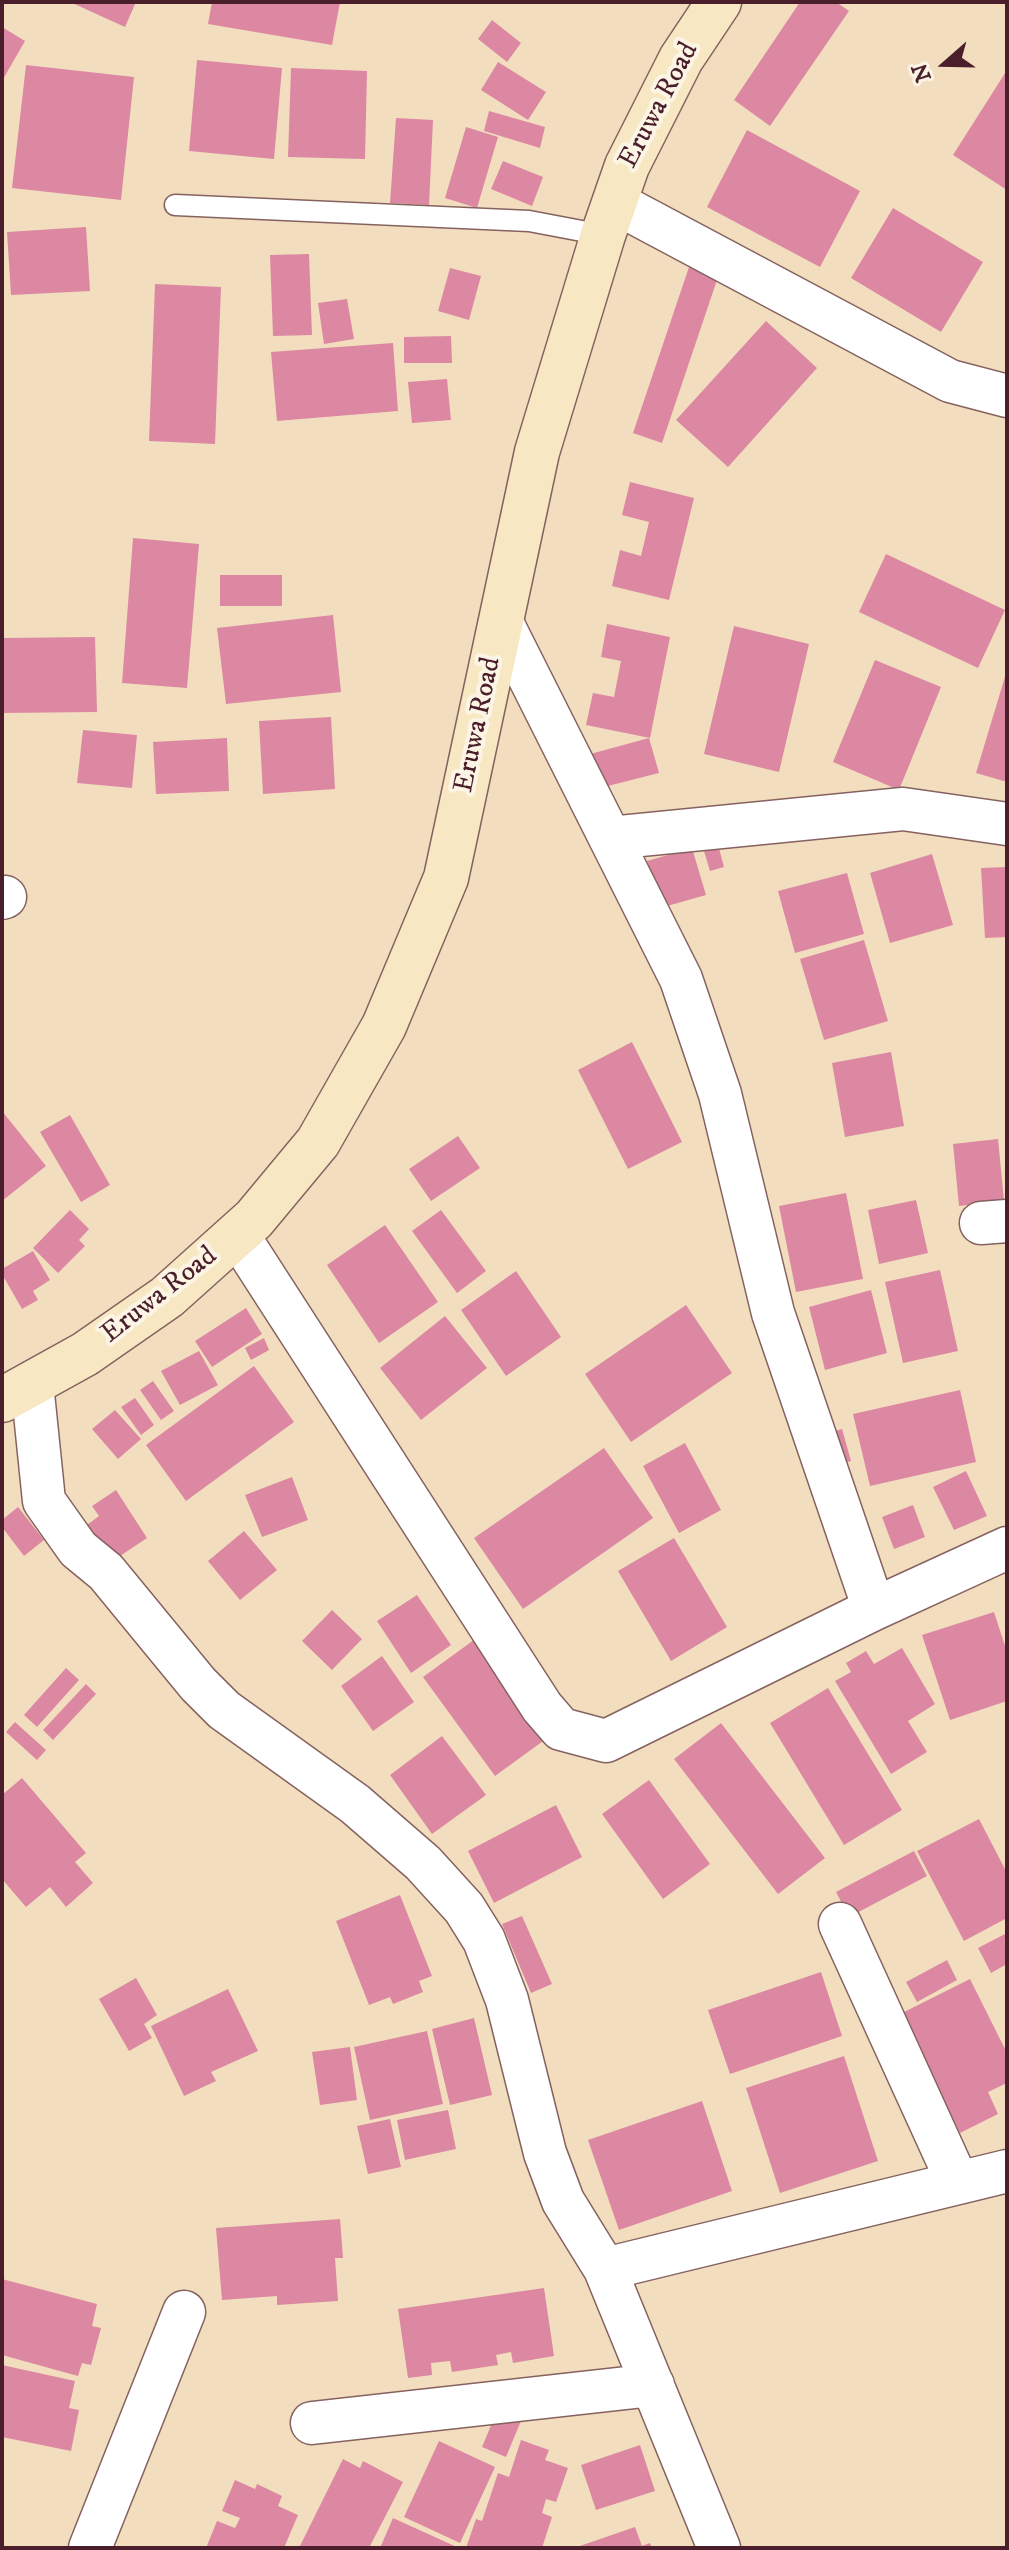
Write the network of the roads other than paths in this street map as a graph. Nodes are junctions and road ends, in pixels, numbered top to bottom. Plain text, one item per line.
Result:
1 (719, 2) edge
2 (175, 205) dead end
3 (608, 218) junction
4 (1007, 396) edge
5 (501, 621) junction
6 (1007, 824) edge
7 (610, 838) junction
8 (237, 1234) junction
9 (17, 1392) edge
10 (1007, 1548) edge
11 (874, 1609) junction
12 (840, 1924) dead end
13 (1007, 2171) edge
14 (958, 2183) junction
15 (605, 2269) junction
16 (184, 2312) dead end
17 (653, 2385) junction
18 (312, 2423) dead end
19 (90, 2548) edge
20 (719, 2548) edge

1 - 3 main road, Eruwa Road
2 - 3 lane
3 - 4 street
3 - 5 main road, Eruwa Road
5 - 7 street
5 - 8 main road, Eruwa Road
6 - 7 street
7 - 11 street
8 - 9 main road, Eruwa Road
8 - 11 street
9 - 15 street
10 - 11 street
12 - 14 street
13 - 14 street
14 - 15 street
15 - 17 street
16 - 19 street
17 - 18 street
17 - 20 street

